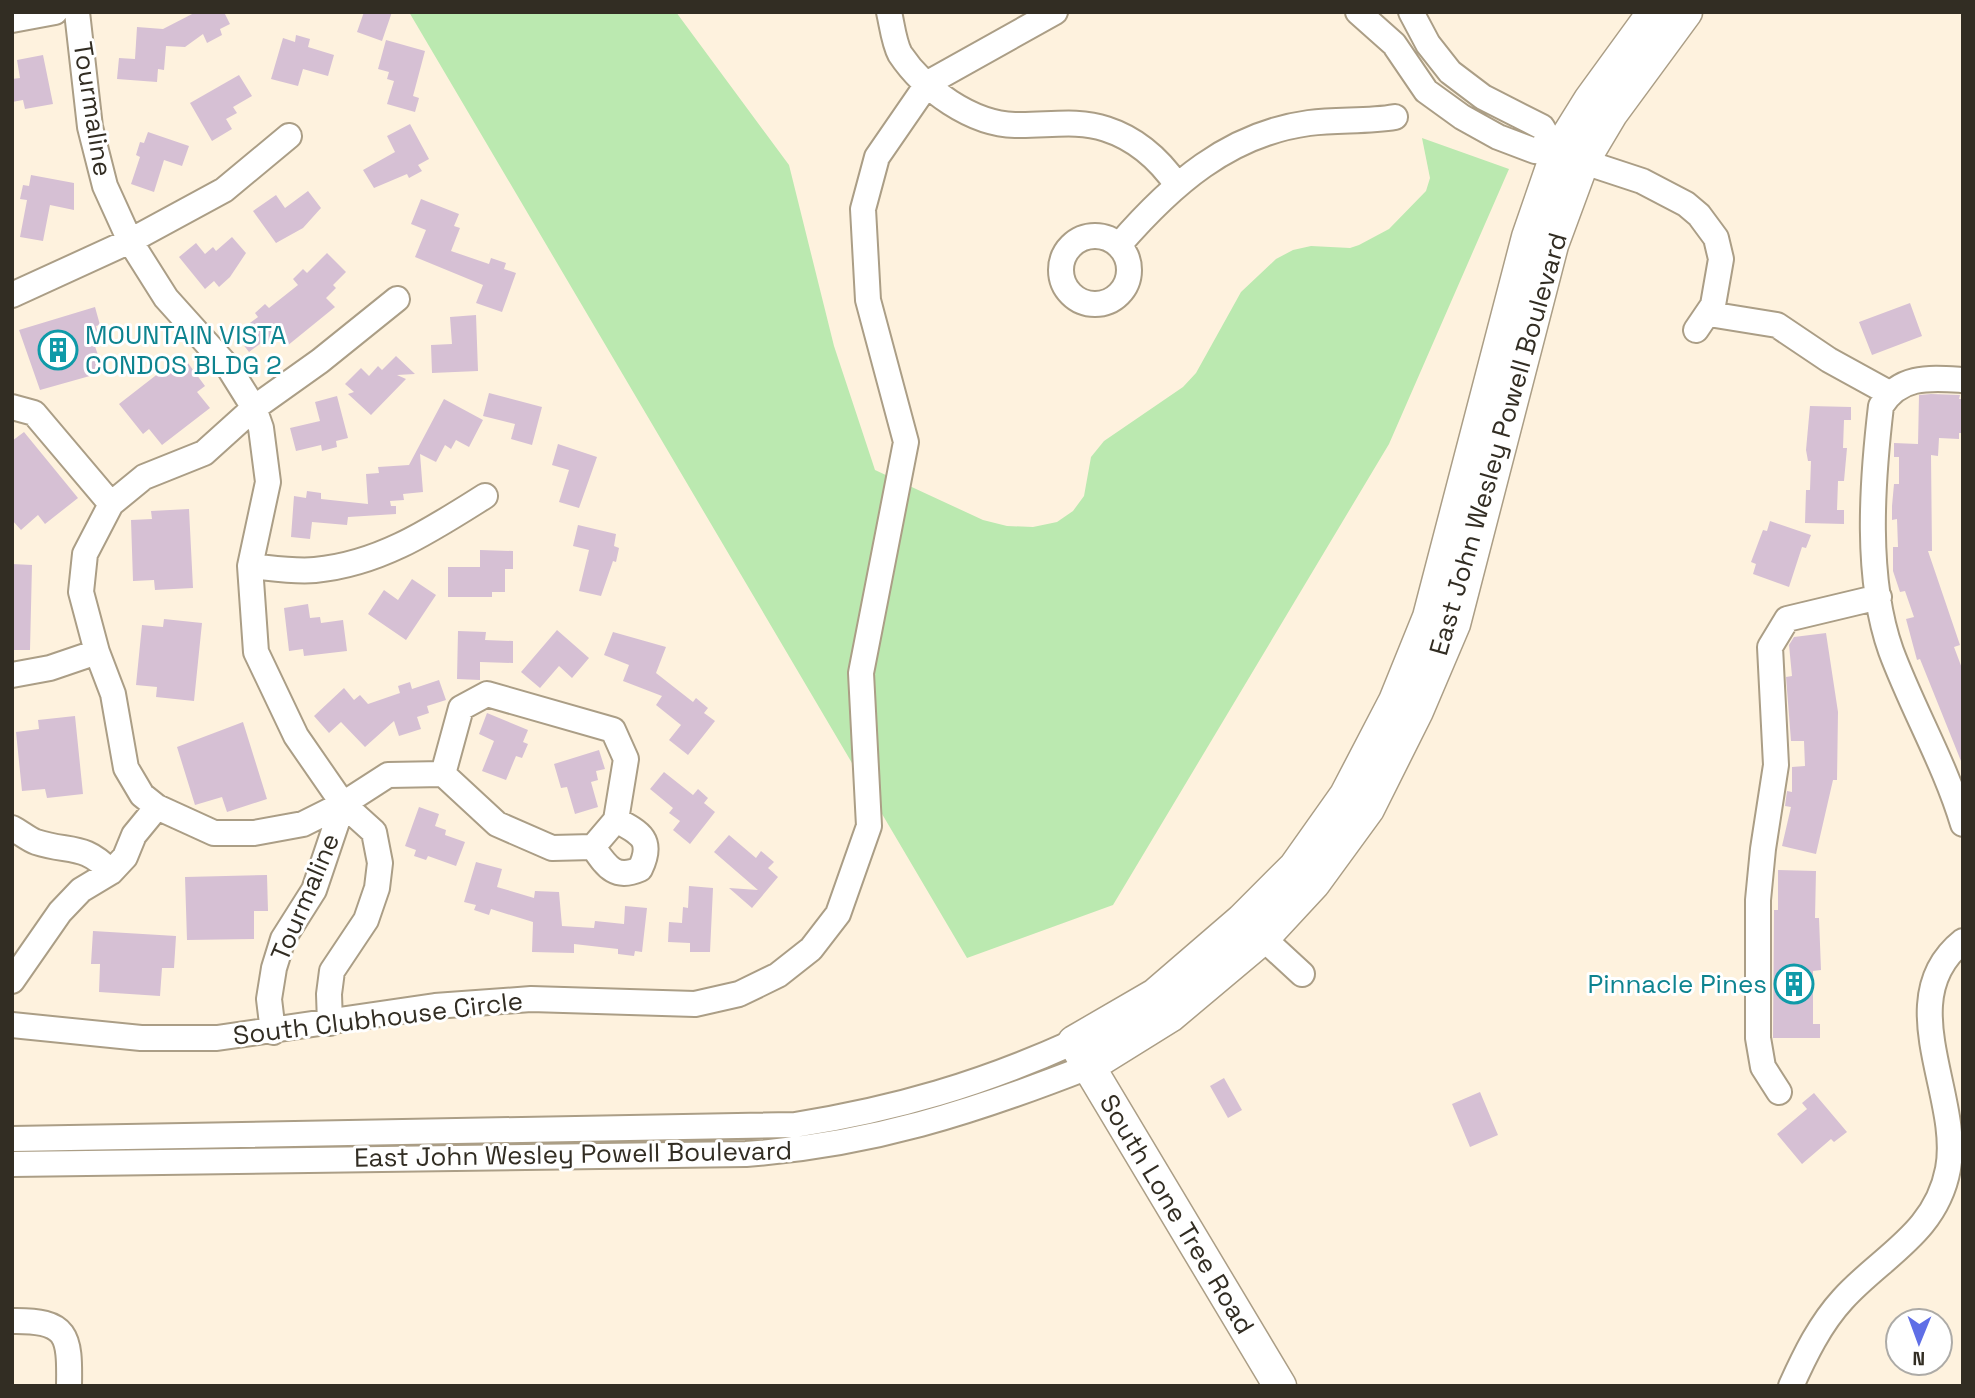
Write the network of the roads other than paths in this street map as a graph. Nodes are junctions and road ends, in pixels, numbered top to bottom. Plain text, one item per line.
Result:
1 (55, 12) edge
2 (77, 12) edge
3 (889, 12) edge
4 (1055, 12) edge
5 (1358, 12) edge
6 (1411, 12) edge
7 (1654, 12) edge
8 (1686, 12) edge
9 (12, 20) edge
10 (928, 83) junction
11 (1395, 117) dead end
12 (289, 136) dead end
13 (1570, 157) junction
14 (1177, 185) junction
15 (130, 242) junction
16 (1119, 245) dead end
17 (12, 295) edge
18 (397, 299) dead end
19 (1963, 380) edge
20 (1889, 393) junction
21 (12, 407) edge
22 (254, 408) junction
23 (485, 496) dead end
24 (111, 504) junction
25 (250, 566) junction
26 (1879, 597) junction
27 (97, 652) junction
28 (12, 675) edge
29 (443, 774) junction
30 (343, 804) junction
31 (157, 807) junction
32 (616, 820) junction
33 (1963, 824) edge
34 (12, 828) edge
35 (593, 847) junction
36 (111, 872) junction
37 (1253, 929) junction
38 (1963, 941) edge
39 (1302, 975) dead end
40 (12, 981) edge
41 (330, 1024) junction
42 (12, 1025) edge
43 (273, 1032) junction
44 (1081, 1054) junction
45 (1779, 1092) dead end
46 (12, 1139) edge
47 (12, 1164) edge
48 (12, 1321) edge
49 (69, 1386) edge
50 (1280, 1386) edge
51 (1791, 1386) edge

1 - 9 street
2 - 15 street, Tourmaline
3 - 10 street
4 - 10 street, South Clubhouse Circle
5 - 13 street
6 - 13 street
7 - 13 main road, East John Wesley Powell Boulevard
8 - 13 main road, East John Wesley Powell Boulevard
10 - 14 street
10 - 41 street, South Clubhouse Circle
11 - 14 street
12 - 15 street
13 - 20 street
13 - 37 main road, East John Wesley Powell Boulevard
14 - 16 street
15 - 17 street
15 - 22 street, Tourmaline
18 - 22 street
19 - 20 street
20 - 26 street
21 - 24 street
22 - 24 street
22 - 25 street, Tourmaline
23 - 25 street
24 - 27 street
25 - 30 street, Tourmaline
26 - 33 street
26 - 45 street
27 - 28 street
27 - 31 street
29 - 30 street
29 - 32 street
29 - 35 street
30 - 31 street
30 - 41 street, Tourmaline
30 - 43 street, Tourmaline
31 - 36 street
32 - 35 street
32 - 35 street
34 - 36 street
36 - 40 street
37 - 39 street
37 - 44 main road, East John Wesley Powell Boulevard
38 - 51 street
41 - 43 street, South Clubhouse Circle
42 - 43 street, South Clubhouse Circle
44 - 46 street, East John Wesley Powell Boulevard
44 - 47 street, East John Wesley Powell Boulevard
44 - 50 main road, South Lone Tree Road
48 - 49 street

